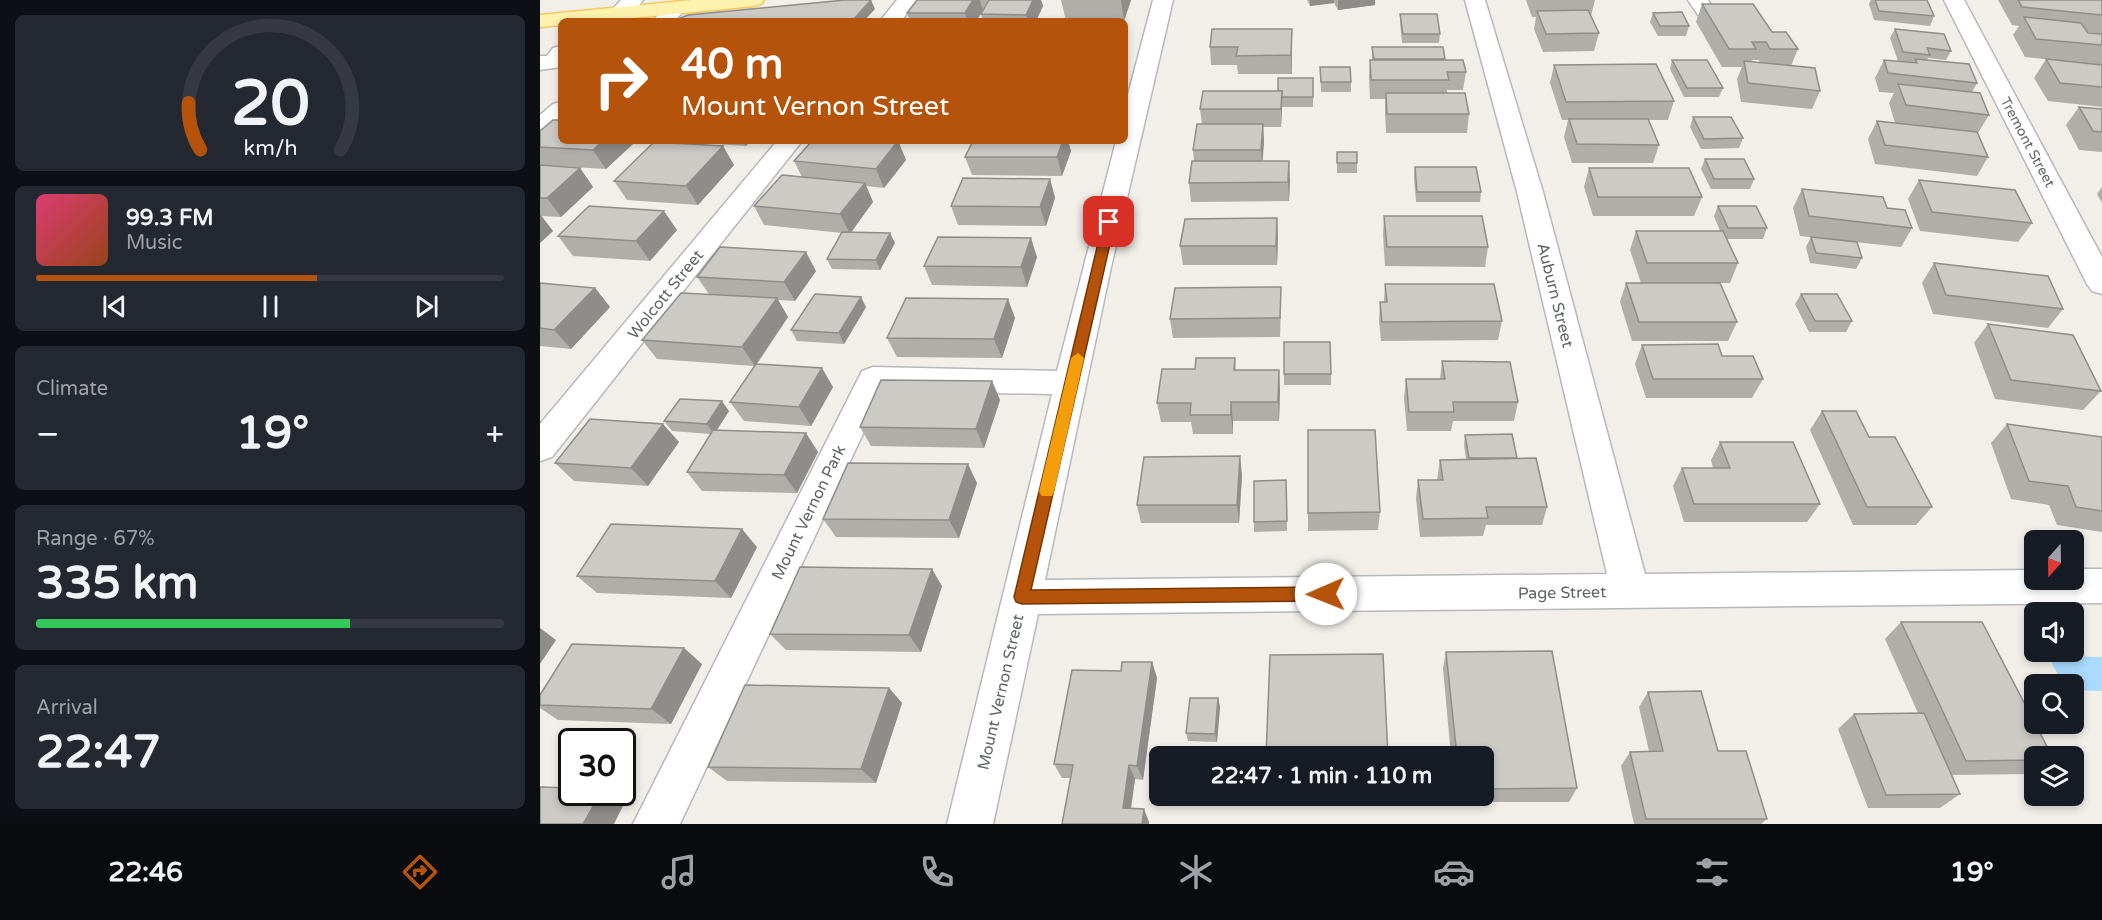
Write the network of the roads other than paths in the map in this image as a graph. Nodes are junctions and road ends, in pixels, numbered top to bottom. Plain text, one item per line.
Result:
1 (754, 0) edge
2 (908, 0) edge
3 (1163, 0) edge
4 (1475, 0) edge
5 (1954, 0) edge
6 (626, 7) edge
7 (669, 14) edge
8 (591, 18) edge
9 (893, 18) edge
10 (558, 20) edge
11 (540, 21) edge
12 (558, 57) edge
13 (540, 63) edge
14 (558, 112) edge
15 (540, 127) edge
16 (788, 144) edge
17 (1128, 144) edge
18 (1128, 144) edge
19 (2090, 238) edge
20 (2102, 284) edge
21 (1072, 383) junction
22 (540, 448) edge
23 (2102, 586) edge
24 (1630, 591) junction
25 (1022, 597) junction
26 (657, 824) edge
27 (970, 824) edge

1 - 7 main road
2 - 9 street
3 - 17 street, Mount Vernon Street
4 - 24 street, Auburn Street
5 - 19 street, Tremont Street
6 - 7 main road
6 - 8 main road
10 - 11 main road
12 - 13 street
14 - 15 street
16 - 22 street, Wolcott Street
18 - 21 street, Mount Vernon Street
19 - 20 street, Tremont Street
21 - 25 street, Mount Vernon Street
21 - 26 street, Mount Vernon Park
23 - 24 street, Page Street
24 - 25 street, Page Street
25 - 27 street, Mount Vernon Street

